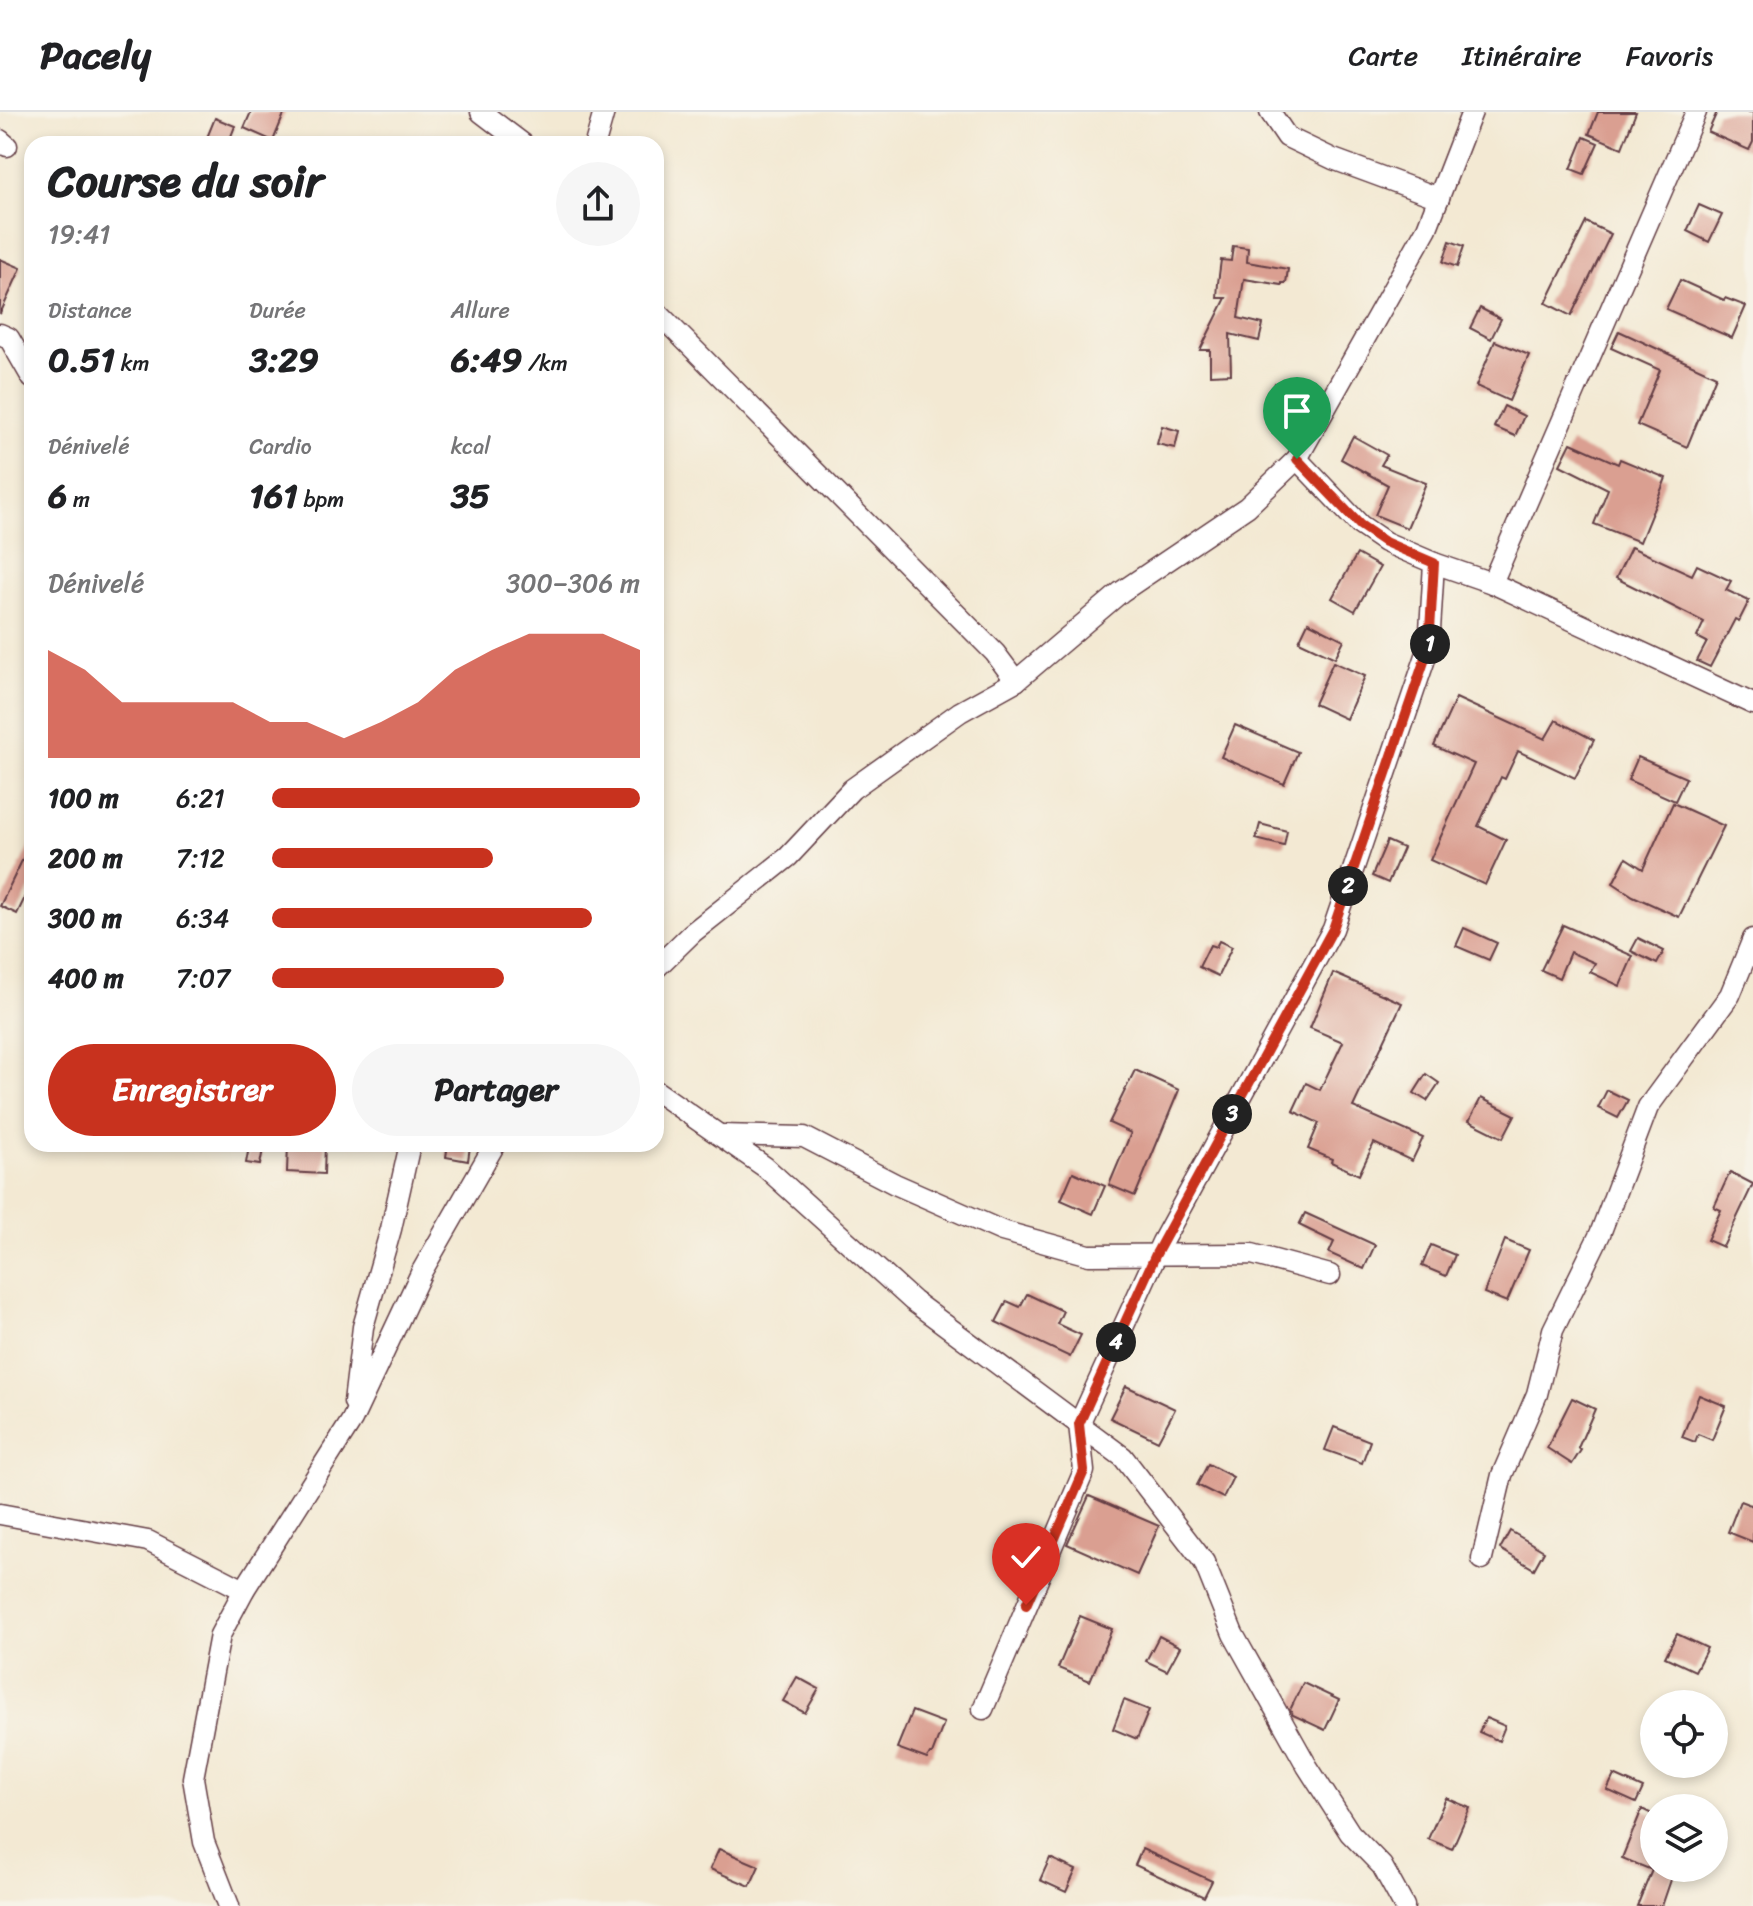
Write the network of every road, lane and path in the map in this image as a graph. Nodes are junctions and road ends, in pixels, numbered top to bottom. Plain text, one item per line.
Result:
1 (481, 112) edge
2 (604, 112) edge
3 (1270, 112) edge
4 (1472, 112) edge
5 (1696, 112) edge
6 (512, 136) edge
7 (597, 136) edge
8 (1439, 198) junction
9 (664, 319) edge
10 (0, 334) edge
11 (24, 364) edge
12 (1297, 459) junction
13 (1434, 563) junction
14 (1492, 583) junction
15 (1016, 681) junction
16 (1753, 704) edge
17 (1753, 939) edge
18 (664, 960) edge
19 (664, 1096) edge
20 (720, 1135) junction
21 (408, 1152) edge
22 (490, 1152) edge
23 (1156, 1254) junction
24 (1330, 1275) dead end
25 (352, 1420) junction
26 (1079, 1424) junction
27 (0, 1514) edge
28 (1482, 1559) dead end
29 (244, 1590) junction
30 (983, 1709) dead end
31 (229, 1906) edge
32 (1404, 1906) edge

1 - 6 street
2 - 7 street
3 - 8 street
4 - 8 street
5 - 14 street
8 - 12 street
9 - 15 street
10 - 11 street
12 - 13 street
12 - 15 street
13 - 14 street
13 - 23 street
14 - 16 street
15 - 18 street
17 - 28 street
19 - 20 street
20 - 23 street
20 - 26 street
21 - 25 street
22 - 25 street
23 - 24 street
23 - 26 street
25 - 29 street
26 - 30 street
26 - 32 street
27 - 29 street
29 - 31 street

